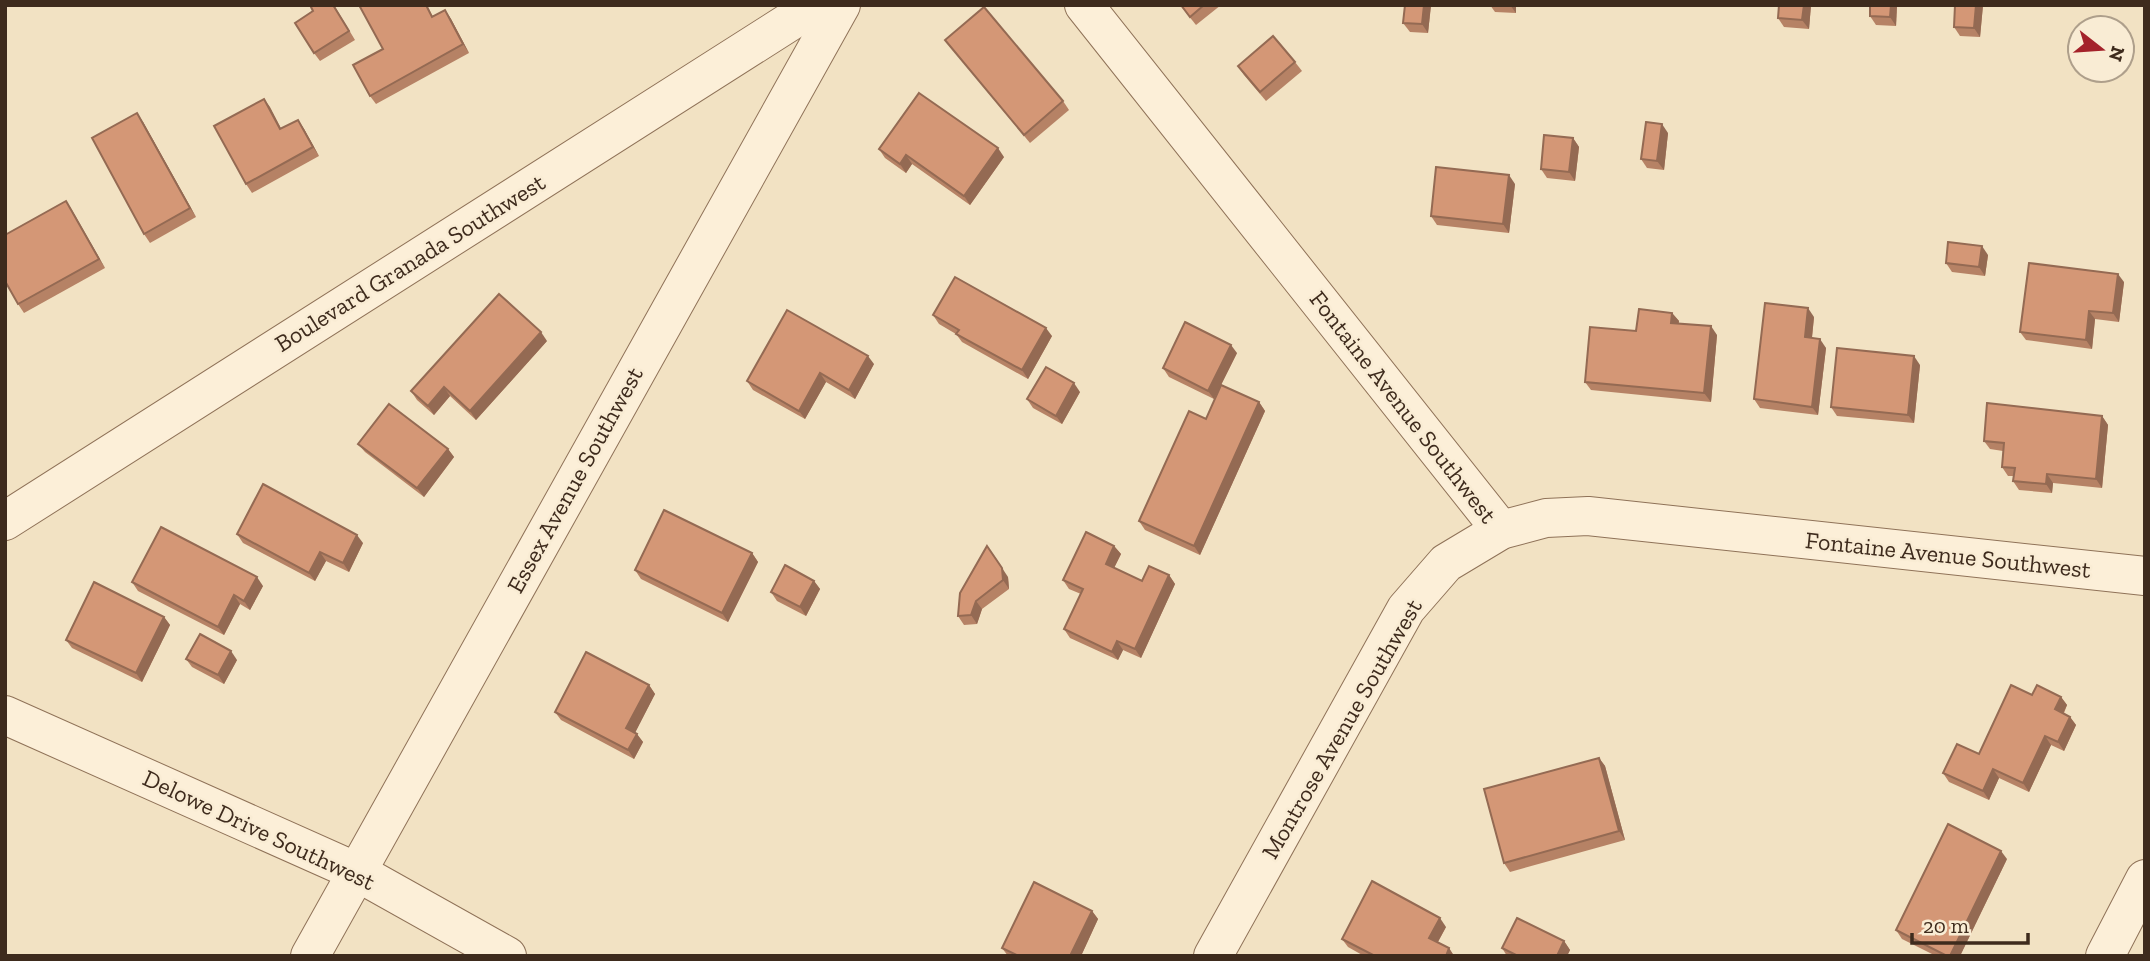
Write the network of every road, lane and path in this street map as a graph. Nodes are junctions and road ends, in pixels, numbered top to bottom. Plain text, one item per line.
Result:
1 (816, 5) edge
2 (841, 5) edge
3 (1084, 5) edge
4 (5, 522) edge
5 (1501, 530) junction
6 (2145, 576) edge
7 (5, 715) edge
8 (357, 872) junction
9 (2145, 879) edge
10 (310, 956) edge
11 (507, 956) edge
12 (1213, 956) edge
13 (2105, 956) edge

1 - 4 street, Boulevard Granada Southwest
2 - 8 street, Essex Avenue Southwest
3 - 5 street, Fontaine Avenue Southwest
5 - 6 street, Fontaine Avenue Southwest
5 - 12 street, Montrose Avenue Southwest
7 - 8 street, Delowe Drive Southwest
8 - 10 street, Essex Avenue Southwest
8 - 11 street, Delowe Drive Southwest
9 - 13 street

